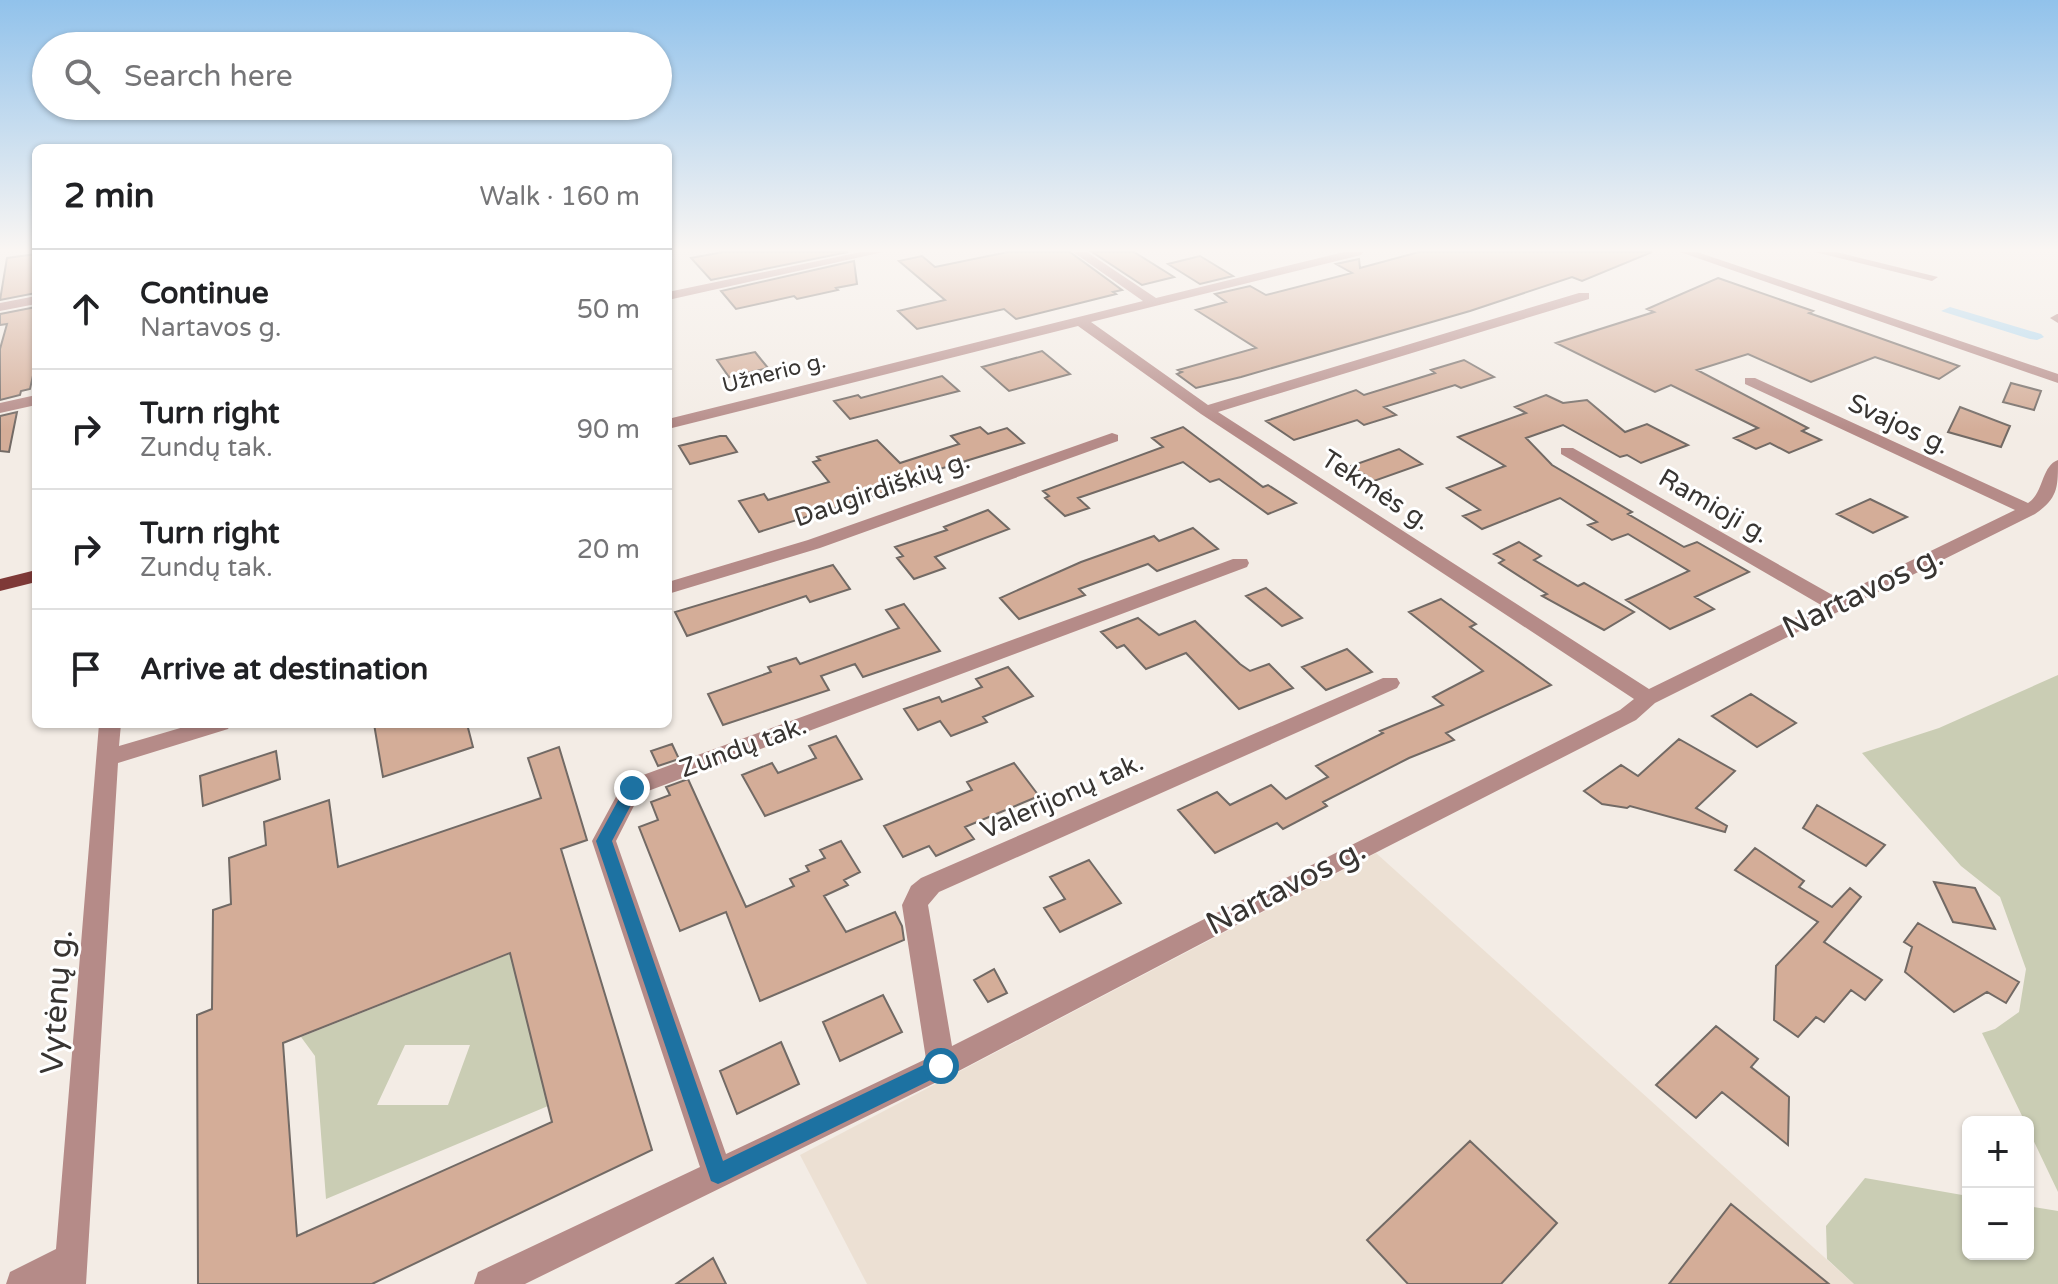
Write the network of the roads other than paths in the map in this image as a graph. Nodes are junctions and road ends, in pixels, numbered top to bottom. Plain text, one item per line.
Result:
1 (1112, 312) edge
2 (1532, 312) edge
3 (1862, 312) edge
4 (1079, 320) junction
5 (2058, 379) edge
6 (1750, 381) dead end
7 (32, 401) edge
8 (0, 408) edge
9 (1206, 411) junction
10 (672, 423) edge
11 (1112, 438) dead end
12 (1567, 451) dead end
13 (2058, 465) edge
14 (2029, 510) junction
15 (1240, 563) dead end
16 (32, 572) edge
17 (32, 580) edge
18 (1, 585) edge
19 (672, 587) edge
20 (1835, 605) junction
21 (1390, 683) dead end
22 (1648, 698) junction
23 (110, 728) edge
24 (207, 728) edge
25 (108, 758) junction
26 (941, 1066) junction
27 (718, 1174) junction
28 (70, 1272) edge
29 (22, 1284) edge
30 (490, 1284) edge

1 - 4 street, Užnerio g.
2 - 9 street
3 - 5 street
4 - 9 street, Tekmės g.
4 - 10 street, Užnerio g.
6 - 14 street, Svajos g.
7 - 8 street
9 - 22 street, Tekmės g.
11 - 19 street, Daugirdiškių g.
12 - 20 street, Ramioji g.
13 - 14 street, Nartavos g.
14 - 20 street, Nartavos g.
15 - 27 street, Zundų tak.
16 - 18 main road
17 - 18 main road
20 - 22 street, Nartavos g.
21 - 26 street, Valerijonų tak.
22 - 26 street, Nartavos g.
23 - 25 street, Vytėnų g.
24 - 25 street
25 - 28 street, Vytėnų g.
26 - 27 street, Nartavos g.
27 - 30 street, Nartavos g.
28 - 29 street

